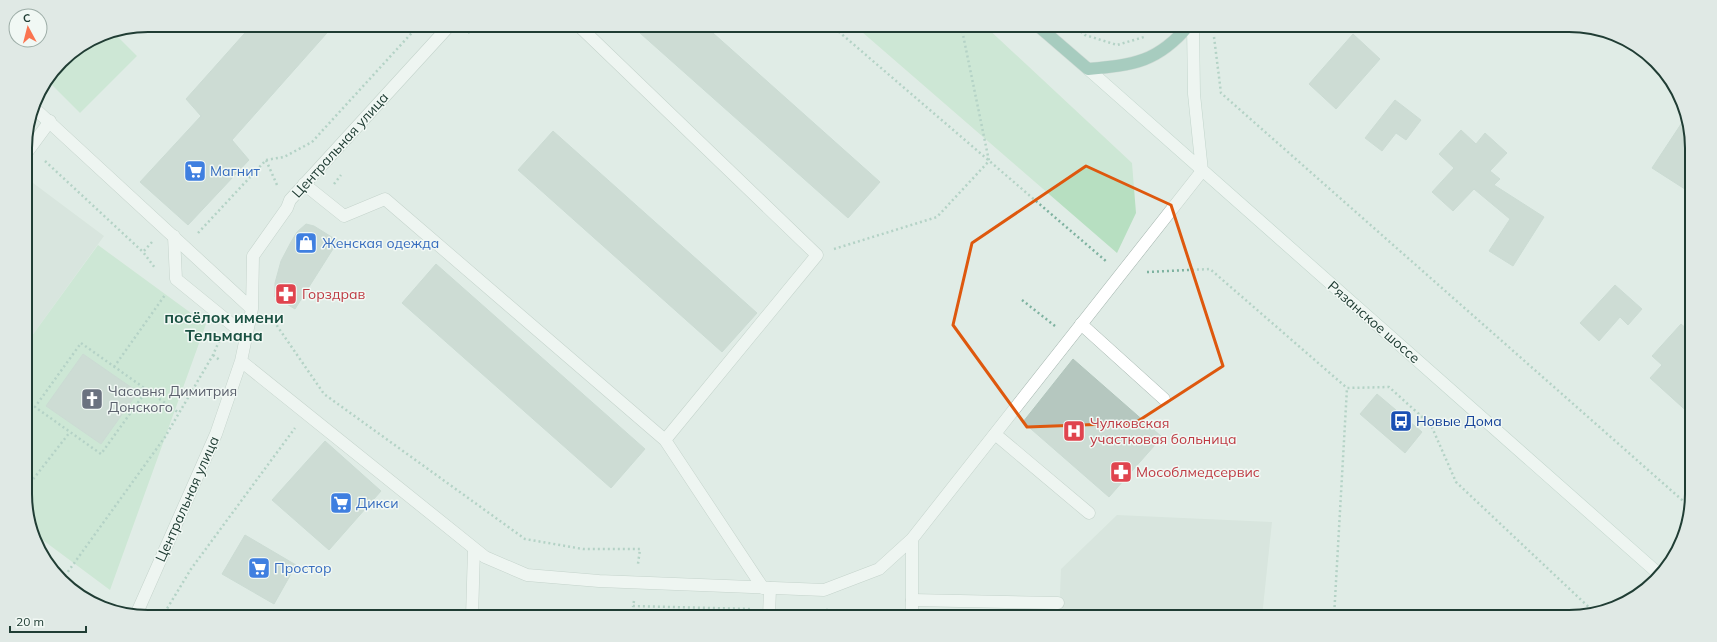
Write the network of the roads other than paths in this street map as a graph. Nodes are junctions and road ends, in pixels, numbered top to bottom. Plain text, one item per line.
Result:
1 (444, 32) edge
2 (585, 32) edge
3 (1045, 32) edge
4 (1183, 32) edge
5 (1193, 32) edge
6 (1088, 69) junction
7 (38, 111) edge
8 (50, 121) junction
9 (32, 146) edge
10 (1202, 171) junction
11 (304, 184) junction
12 (174, 236) junction
13 (252, 309) junction
14 (1081, 324) junction
15 (246, 336) junction
16 (241, 361) junction
17 (1164, 398) dead end
18 (995, 434) junction
19 (665, 440) junction
20 (1089, 513) dead end
21 (912, 539) junction
22 (474, 549) junction
23 (1656, 571) edge
24 (766, 588) junction
25 (912, 600) junction
26 (1058, 603) dead end
27 (138, 609) edge
28 (472, 610) edge
29 (768, 610) edge
30 (912, 610) edge

1 - 11 street, Центральная улица
2 - 19 street
3 - 6 main road
4 - 6 main road
5 - 10 street
6 - 10 street, Рязанское шоссе
7 - 8 street
8 - 9 street
8 - 12 street
10 - 14 street
10 - 23 street, Рязанское шоссе
11 - 13 street, Центральная улица
11 - 19 street
12 - 13 street
12 - 15 street
13 - 15 street, Центральная улица
14 - 17 street
14 - 18 street
15 - 16 street, Центральная улица
16 - 22 street
16 - 27 street, Центральная улица
18 - 20 street
18 - 21 street
19 - 24 street
21 - 24 street
21 - 25 street
22 - 24 street
22 - 28 street
24 - 29 street
25 - 26 street
25 - 30 street

